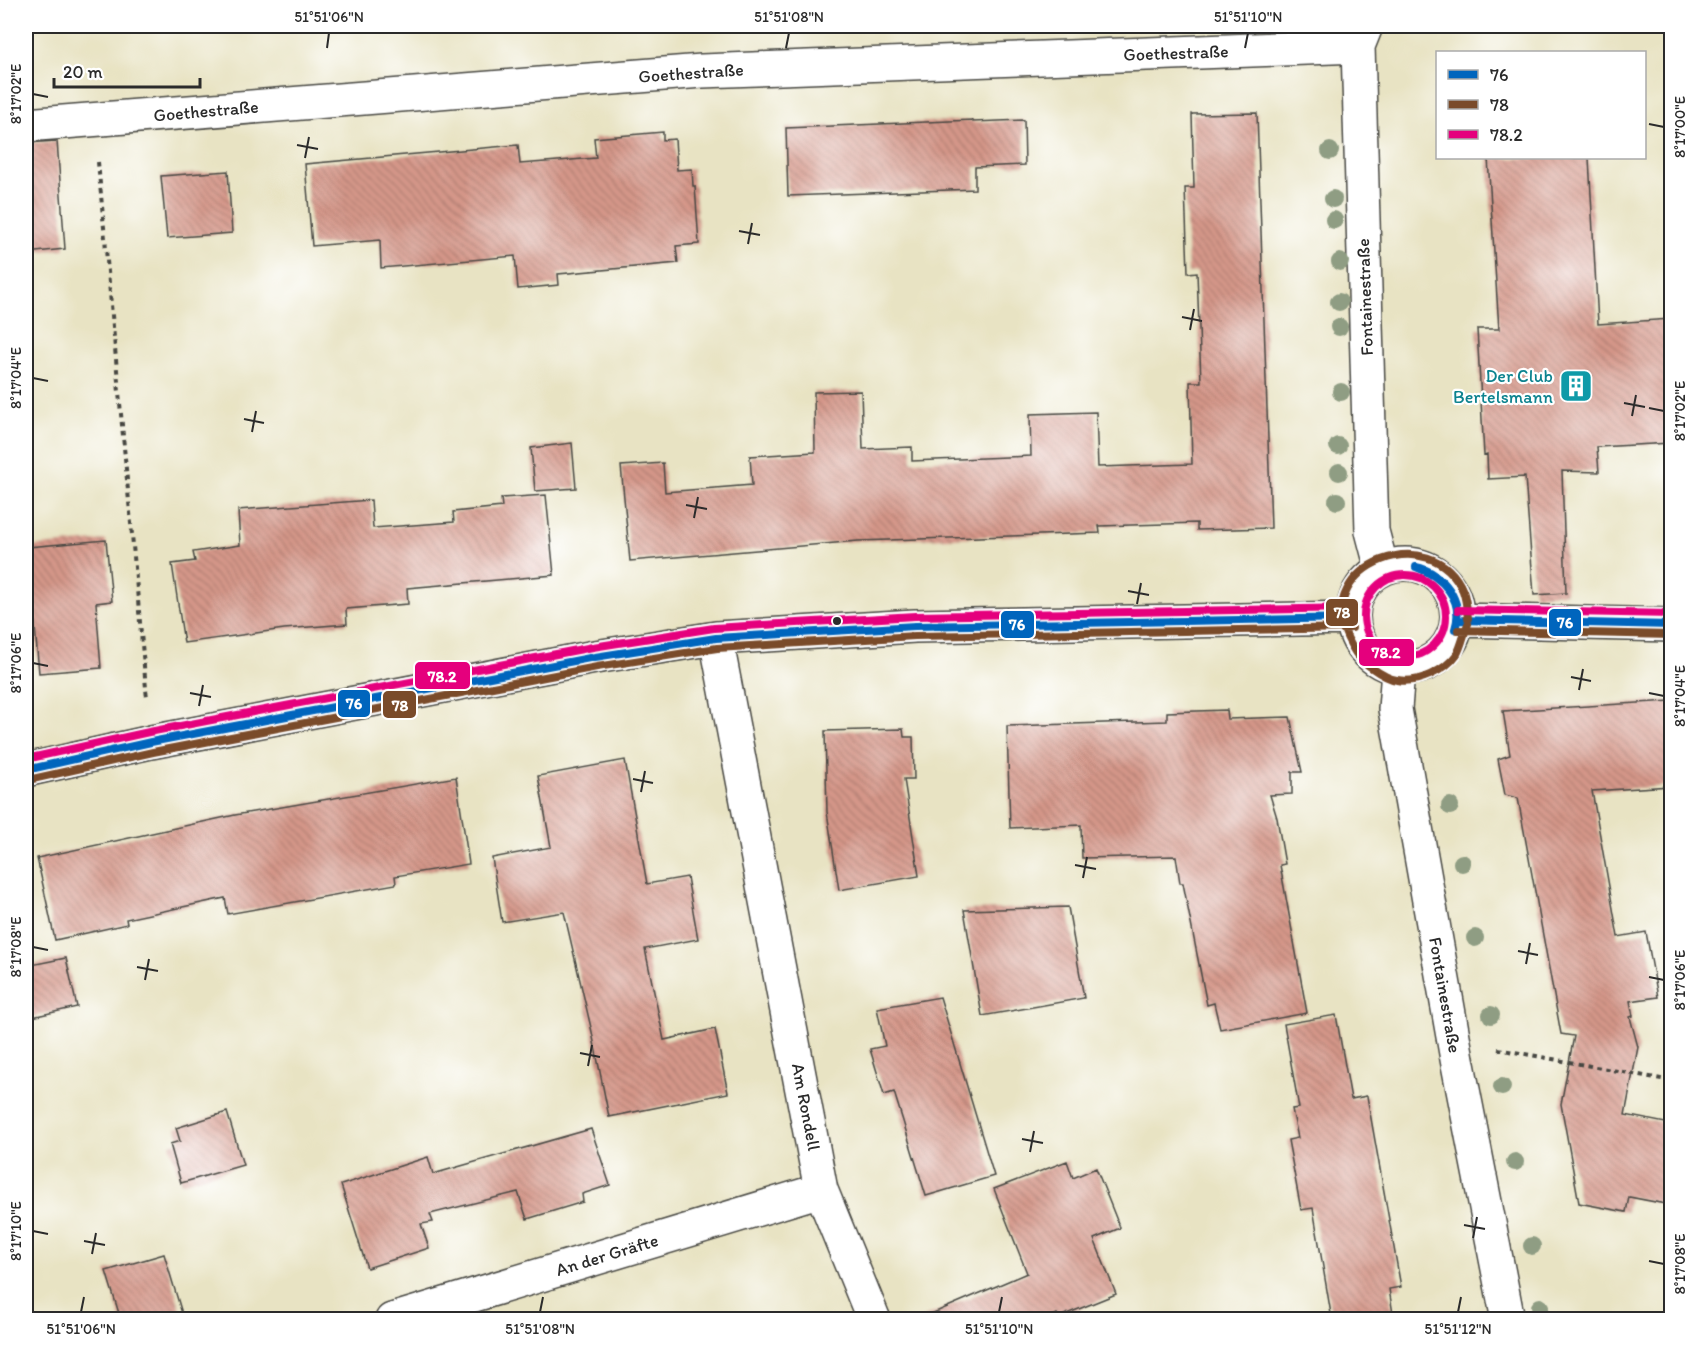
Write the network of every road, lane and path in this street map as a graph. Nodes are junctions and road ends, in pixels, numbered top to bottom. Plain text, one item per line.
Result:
1 (1362, 36) edge
2 (94, 120) junction
3 (26, 125) edge
4 (1382, 569) junction
5 (1352, 618) junction
6 (1458, 620) junction
7 (1671, 625) edge
8 (716, 638) junction
9 (1398, 670) junction
10 (151, 742) junction
11 (26, 770) edge
12 (1457, 1059) junction
13 (1671, 1081) edge
14 (821, 1190) junction
15 (392, 1320) edge
16 (874, 1320) edge
17 (1508, 1320) edge

1 - 2 street, Goethestraße
1 - 4 street, Fontainestraße
2 - 3 street, Goethestraße
2 - 10 path
4 - 5 street
4 - 6 street
5 - 8 street
5 - 9 street
6 - 7 street
6 - 9 street
8 - 10 street
8 - 14 street, Am Rondell
9 - 12 street, Fontainestraße
10 - 11 street
12 - 13 path
12 - 17 street, Fontainestraße
14 - 15 street, An der Gräfte
14 - 16 street, Am Rondell

